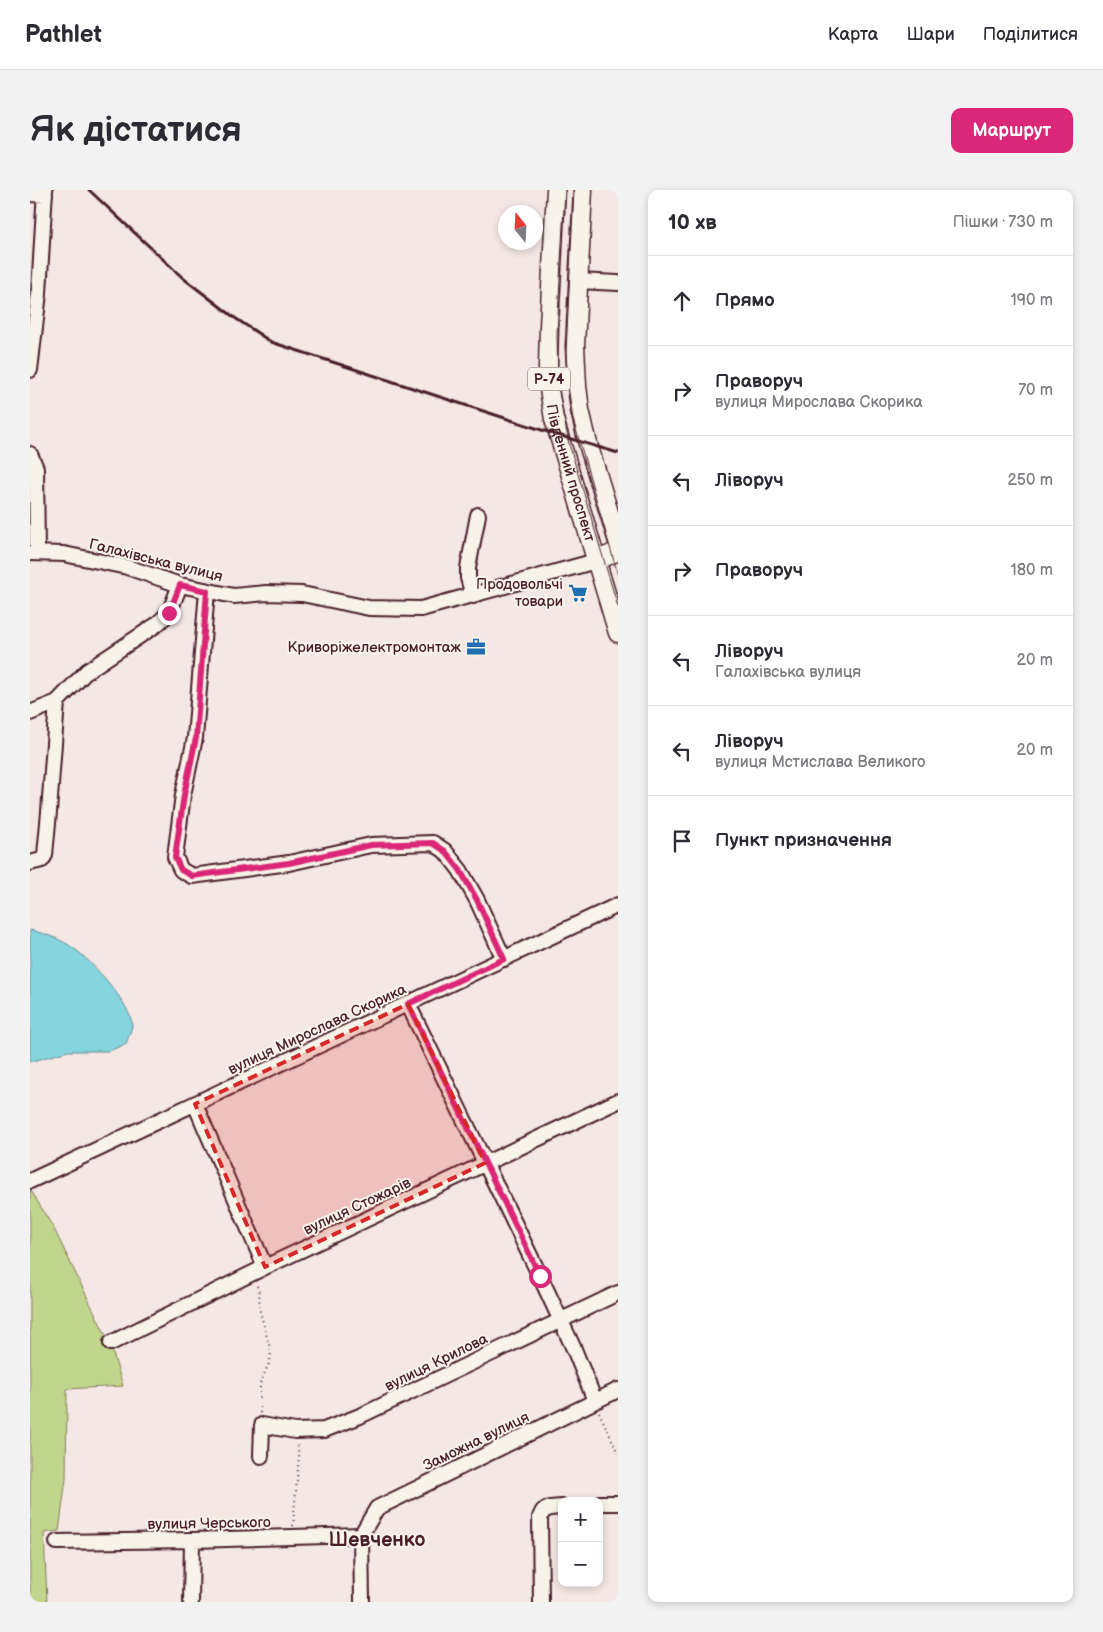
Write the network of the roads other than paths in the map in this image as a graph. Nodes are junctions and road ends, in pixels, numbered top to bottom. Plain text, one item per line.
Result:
1 (556, 190) edge
2 (583, 190) edge
3 (45, 192) edge
4 (30, 194) edge
5 (578, 281) junction
6 (618, 283) edge
7 (34, 292) edge
8 (30, 370) edge
9 (30, 454) edge
10 (33, 467) edge
11 (478, 515) dead end
12 (618, 542) edge
13 (618, 551) edge
14 (34, 553) edge
15 (596, 561) junction
16 (180, 585) junction
17 (207, 591) junction
18 (473, 596) junction
19 (618, 633) edge
20 (57, 702) junction
21 (30, 713) edge
22 (30, 863) edge
23 (618, 904) edge
24 (504, 959) junction
25 (408, 1004) junction
26 (618, 1101) edge
27 (195, 1104) junction
28 (485, 1163) junction
29 (30, 1181) edge
30 (266, 1268) junction
31 (618, 1293) edge
32 (560, 1321) junction
33 (111, 1343) dead end
34 (618, 1390) edge
35 (595, 1401) junction
36 (261, 1456) dead end
37 (603, 1503) edge
38 (618, 1503) edge
39 (558, 1507) edge
40 (361, 1535) junction
41 (192, 1540) junction
42 (57, 1542) dead end
43 (191, 1602) edge
44 (362, 1602) edge
45 (541, 1602) edge

1 - 15 main road, Південний проспект / Р-74
2 - 5 main road, Південний проспект / Р-74
3 - 4 street
3 - 7 street
5 - 6 street
5 - 12 main road, Південний проспект / Р-74
7 - 8 street
9 - 10 street
10 - 14 street
11 - 18 street
13 - 15 main road
14 - 16 street, Галахівська вулиця
15 - 18 street, Галахівська вулиця
15 - 19 main road, Південний проспект / Р-74
16 - 17 street, Галахівська вулиця
16 - 20 street
17 - 18 street, Галахівська вулиця
17 - 24 street
20 - 21 street
20 - 22 street
23 - 24 street, вулиця Мирослава Скорика
24 - 25 street, вулиця Мирослава Скорика
25 - 27 street, вулиця Мирослава Скорика
25 - 28 street
26 - 28 street, вулиця Стожарів
27 - 29 street, вулиця Мирослава Скорика
27 - 30 street
28 - 30 street, вулиця Стожарів
28 - 32 street
30 - 33 street, вулиця Стожарів
31 - 32 street, вулиця Крилова
32 - 35 street
32 - 36 street, вулиця Крилова
34 - 35 street, Заможна вулиця
35 - 40 street, Заможна вулиця
37 - 38 street
39 - 45 street
40 - 41 street, вулиця Черського
40 - 44 street
41 - 42 street, вулиця Черського
41 - 43 street

